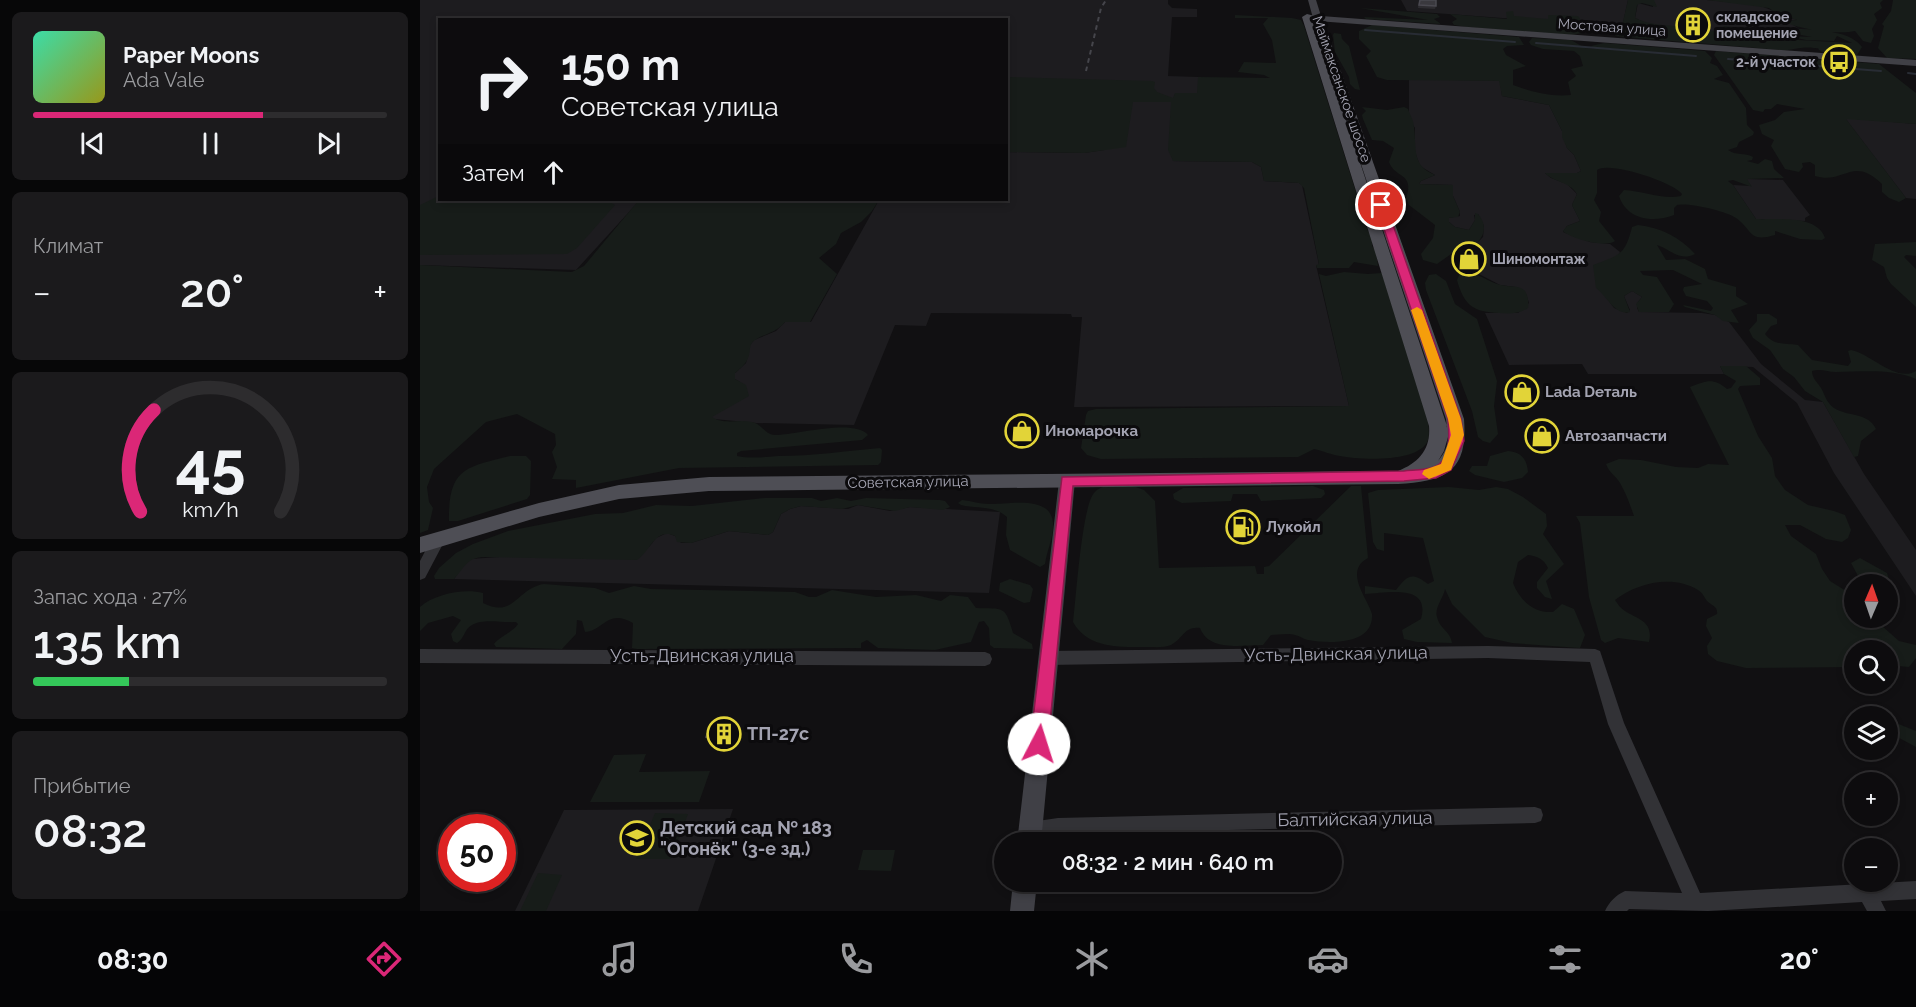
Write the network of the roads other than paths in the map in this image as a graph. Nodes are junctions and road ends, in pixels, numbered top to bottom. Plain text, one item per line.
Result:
1 (1310, 10) edge
2 (1916, 63) edge
3 (1404, 476) joint
4 (1067, 481) junction
5 (429, 543) edge
6 (420, 574) edge
7 (420, 656) edge
8 (1047, 658) junction
9 (985, 659) dead end
10 (1535, 815) dead end
11 (1030, 832) edge
12 (1041, 832) edge
13 (1916, 890) edge
14 (1898, 891) edge
15 (1024, 892) edge
16 (1866, 892) joint
17 (1620, 906) edge
18 (1697, 907) edge
19 (1022, 911) edge
20 (1877, 911) edge

1 - 2 main road, Мостовая улица
1 - 3 main road, Маймаксанское шоссе
3 - 4 main road, Советская улица
4 - 5 main road, Советская улица
4 - 8 main road
5 - 6 street
7 - 9 street, Усть-Двинская улица
8 - 11 main road
8 - 18 street, Усть-Двинская улица
10 - 12 street, Балтийская улица
13 - 14 street
15 - 19 main road
16 - 18 street
16 - 20 street
17 - 18 street

